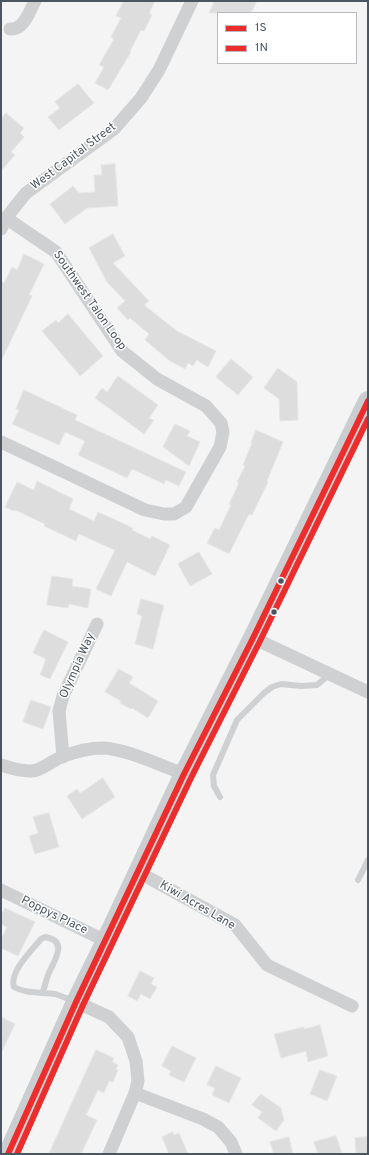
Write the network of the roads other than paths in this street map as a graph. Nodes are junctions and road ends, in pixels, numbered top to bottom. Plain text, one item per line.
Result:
1 (34, 1) edge
2 (192, 1) edge
3 (10, 29) dead end
4 (4, 224) edge
5 (368, 401) edge
6 (1, 442) edge
7 (97, 624) dead end
8 (253, 638) junction
9 (330, 674) junction
10 (368, 692) edge
11 (62, 757) junction
12 (1, 765) edge
13 (184, 774) junction
14 (220, 797) dead end
15 (368, 860) edge
16 (138, 872) junction
17 (358, 880) dead end
18 (1, 890) edge
19 (106, 941) junction
20 (43, 993) junction
21 (76, 1002) junction
22 (352, 1006) dead end
23 (135, 1094) junction
24 (8, 1154) edge
25 (109, 1154) edge
26 (236, 1154) edge

1 - 3 street
2 - 4 street, West Capital Street
4 - 6 street, Southwest Talon Loop
5 - 8 main road
7 - 11 street, Olympia Way
8 - 9 street
8 - 13 main road
9 - 10 street
9 - 14 lane
11 - 12 street
11 - 13 street
13 - 16 main road
15 - 17 lane
16 - 19 main road
16 - 22 street, Kiwi Acres Lane
18 - 19 street, Poppys Place
19 - 21 main road
20 - 20 lane
20 - 21 lane
21 - 23 street
21 - 24 main road
23 - 25 street
23 - 26 street

